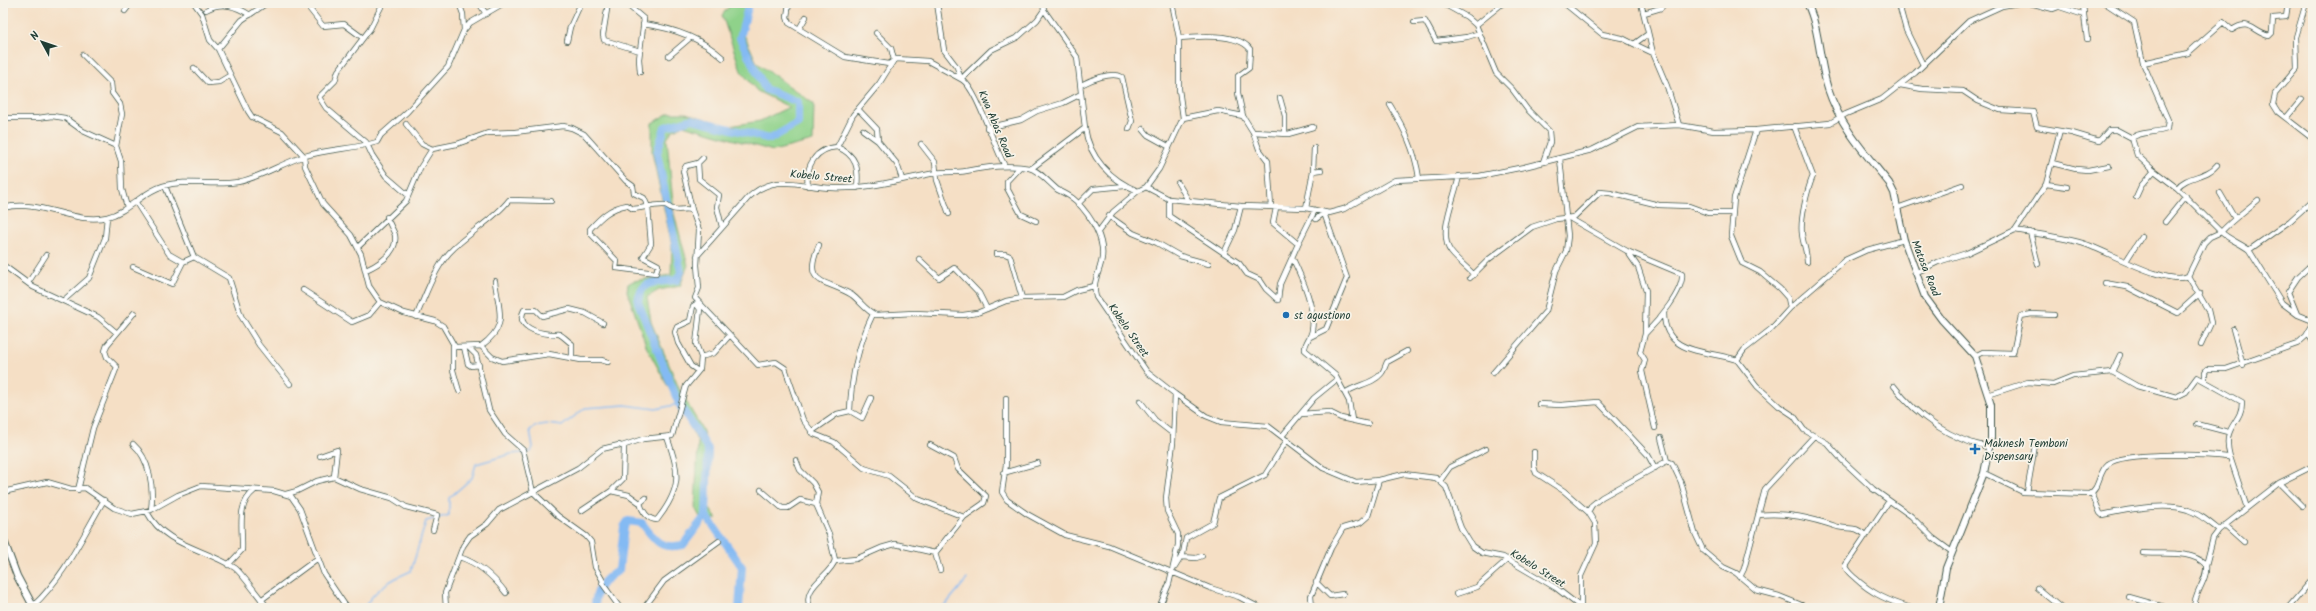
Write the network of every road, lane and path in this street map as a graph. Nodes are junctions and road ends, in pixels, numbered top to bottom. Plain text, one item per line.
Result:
1 (131, 3) edge
2 (194, 3) edge
3 (257, 3) edge
4 (267, 3) edge
5 (305, 3) edge
6 (383, 3) edge
7 (459, 3) edge
8 (479, 3) edge
9 (504, 3) edge
10 (581, 3) edge
11 (608, 3) edge
12 (789, 3) edge
13 (937, 3) edge
14 (1042, 3) edge
15 (1172, 3) edge
16 (1442, 3) edge
17 (1503, 3) edge
18 (1564, 3) edge
19 (1641, 3) edge
20 (1665, 3) edge
21 (1807, 3) edge
22 (2018, 3) edge
23 (2030, 3) edge
24 (2069, 3) edge
25 (2083, 3) edge
26 (2105, 3) edge
27 (2288, 3) edge
28 (2306, 3) edge
29 (630, 4) edge
30 (2060, 7) junction
31 (1900, 8) dead end
32 (257, 9) junction
33 (206, 10) dead end
34 (1044, 10) junction
35 (125, 11) dead end
36 (1644, 13) junction
37 (486, 14) junction
38 (250, 15) junction
39 (2084, 16) junction
40 (806, 18) dead end
41 (1414, 22) dead end
42 (644, 24) junction
43 (1476, 25) junction
44 (799, 29) junction
45 (464, 30) junction
46 (876, 33) dead end
47 (1480, 33) junction
48 (1648, 34) junction
49 (363, 38) junction
50 (690, 38) junction
51 (1179, 38) junction
52 (2087, 39) dead end
53 (567, 41) dead end
54 (1634, 44) junction
55 (218, 49) junction
56 (640, 51) junction
57 (1653, 53) junction
58 (83, 55) dead end
59 (670, 56) dead end
60 (723, 58) dead end
61 (894, 60) junction
62 (2143, 63) junction
63 (1923, 65) junction
64 (194, 68) dead end
65 (640, 72) dead end
66 (229, 76) junction
67 (962, 79) junction
68 (1081, 85) junction
69 (1900, 85) junction
70 (1081, 94) junction
71 (1280, 98) dead end
72 (2302, 99) dead end
73 (1390, 105) dead end
74 (858, 109) junction
75 (1243, 116) junction
76 (3, 118) edge
77 (1183, 118) junction
78 (2286, 118) junction
79 (1839, 119) junction
80 (406, 124) dead end
81 (1679, 125) junction
82 (1794, 126) junction
83 (1313, 127) dead end
84 (987, 128) junction
85 (1084, 128) junction
86 (1129, 129) dead end
87 (1143, 129) dead end
88 (864, 130) dead end
89 (1756, 130) junction
90 (2060, 131) junction
91 (1253, 132) junction
92 (1284, 134) junction
93 (2132, 138) junction
94 (2313, 138) edge
95 (878, 141) junction
96 (367, 144) junction
97 (921, 144) dead end
98 (116, 146) junction
99 (1168, 146) junction
100 (837, 147) junction
101 (432, 148) junction
102 (1314, 148) dead end
103 (304, 156) junction
104 (703, 158) dead end
105 (1560, 159) junction
106 (1543, 162) junction
107 (698, 163) junction
108 (2052, 163) junction
109 (1005, 166) junction
110 (2109, 166) dead end
111 (2217, 166) dead end
112 (1020, 167) junction
113 (1032, 168) junction
114 (1321, 170) dead end
115 (1313, 171) junction
116 (2154, 171) junction
117 (938, 173) junction
118 (1459, 176) junction
119 (1419, 178) junction
120 (902, 179) junction
121 (1178, 183) dead end
122 (2046, 184) junction
123 (1962, 185) dead end
124 (165, 186) junction
125 (808, 186) junction
126 (1127, 186) junction
127 (1146, 186) junction
128 (2067, 187) dead end
129 (857, 188) junction
130 (2177, 188) junction
131 (1138, 190) junction
132 (2220, 193) dead end
133 (408, 195) junction
134 (2186, 196) junction
135 (2136, 197) dead end
136 (1169, 199) junction
137 (1188, 200) junction
138 (2258, 200) dead end
139 (2313, 200) edge
140 (135, 201) junction
141 (551, 201) dead end
142 (1078, 204) junction
143 (1241, 206) junction
144 (127, 207) junction
145 (648, 207) junction
146 (1274, 207) junction
147 (3, 208) edge
148 (1306, 208) junction
149 (1897, 208) junction
150 (692, 210) junction
151 (1319, 211) junction
152 (1732, 213) junction
153 (949, 214) dead end
154 (1109, 216) junction
155 (107, 217) junction
156 (387, 217) junction
157 (2234, 217) junction
158 (1569, 219) junction
159 (1036, 221) dead end
160 (1310, 221) junction
161 (2165, 222) dead end
162 (722, 227) junction
163 (2015, 230) junction
164 (1098, 232) junction
165 (2030, 232) junction
166 (2221, 232) junction
167 (2142, 236) dead end
168 (1904, 240) junction
169 (1298, 244) junction
170 (819, 245) dead end
171 (358, 247) junction
172 (1627, 251) junction
173 (1224, 253) junction
174 (2250, 253) junction
175 (996, 254) dead end
176 (46, 255) dead end
177 (697, 256) junction
178 (194, 257) junction
179 (919, 259) dead end
180 (1292, 259) junction
181 (2126, 261) junction
182 (183, 262) junction
183 (1807, 262) dead end
184 (2313, 263) edge
185 (1209, 264) dead end
186 (2038, 264) dead end
187 (3, 265) edge
188 (133, 267) dead end
189 (366, 270) junction
190 (1915, 273) junction
191 (2188, 276) junction
192 (495, 281) dead end
193 (28, 283) junction
194 (2105, 283) dead end
195 (1094, 286) junction
196 (303, 290) dead end
197 (2200, 293) junction
198 (1022, 298) junction
199 (64, 300) junction
200 (380, 302) junction
201 (1790, 308) junction
202 (987, 309) junction
203 (134, 313) dead end
204 (1664, 313) junction
205 (873, 314) junction
206 (2054, 315) dead end
207 (2298, 315) junction
208 (416, 317) junction
209 (603, 323) dead end
210 (2313, 323) edge
211 (2233, 329) dead end
212 (117, 333) junction
213 (1645, 334) junction
214 (2308, 334) junction
215 (730, 335) junction
216 (1310, 336) junction
217 (2313, 342) edge
218 (453, 345) junction
219 (2201, 345) dead end
220 (481, 346) junction
221 (464, 347) junction
222 (1407, 351) dead end
223 (2120, 355) dead end
224 (572, 356) junction
225 (1974, 356) junction
226 (701, 357) junction
227 (1737, 360) junction
228 (608, 362) dead end
229 (479, 365) junction
230 (2243, 365) junction
231 (698, 371) junction
232 (2112, 372) junction
233 (1493, 373) dead end
234 (1336, 380) junction
235 (2206, 380) junction
236 (290, 384) dead end
237 (1894, 386) dead end
238 (459, 391) dead end
239 (1345, 393) junction
240 (1175, 394) junction
241 (1988, 395) junction
242 (872, 398) dead end
243 (1006, 398) dead end
244 (1140, 401) dead end
245 (1539, 404) dead end
246 (850, 411) junction
247 (1301, 414) junction
248 (1352, 420) junction
249 (1368, 424) dead end
250 (2197, 424) dead end
251 (1655, 428) dead end
252 (811, 432) junction
253 (2228, 432) junction
254 (1173, 434) junction
255 (1282, 436) junction
256 (1814, 436) junction
257 (667, 437) junction
258 (1661, 438) dead end
259 (1287, 440) junction
260 (133, 444) dead end
261 (930, 445) dead end
262 (2035, 445) dead end
263 (622, 446) junction
264 (1989, 447) junction
265 (1486, 449) dead end
266 (1534, 452) dead end
267 (320, 456) dead end
268 (2230, 457) junction
269 (796, 460) dead end
270 (1667, 461) junction
271 (1038, 463) dead end
272 (2313, 466) edge
273 (1655, 468) junction
274 (1003, 473) junction
275 (1984, 473) junction
276 (334, 477) junction
277 (1379, 480) junction
278 (1440, 481) junction
279 (2279, 483) junction
280 (78, 490) junction
281 (254, 490) junction
282 (761, 490) dead end
283 (611, 491) junction
284 (3, 492) edge
285 (533, 492) junction
286 (2027, 492) junction
287 (2092, 493) junction
288 (286, 494) junction
289 (646, 498) dead end
290 (104, 500) junction
291 (1889, 501) junction
292 (640, 503) junction
293 (816, 504) junction
294 (2302, 506) dead end
295 (2247, 508) junction
296 (149, 511) junction
297 (581, 511) dead end
298 (1588, 512) junction
299 (1758, 515) junction
300 (964, 517) junction
301 (2225, 526) junction
302 (433, 530) dead end
303 (2219, 530) junction
304 (1866, 536) junction
305 (3, 538) edge
306 (719, 541) dead end
307 (2244, 542) dead end
308 (1952, 552) junction
309 (935, 553) junction
310 (2143, 553) dead end
311 (1202, 556) dead end
312 (459, 557) junction
313 (1181, 557) junction
314 (318, 558) junction
315 (1508, 559) junction
316 (835, 561) junction
317 (228, 565) junction
318 (2206, 565) junction
319 (940, 570) dead end
320 (1172, 571) junction
321 (1740, 577) junction
322 (2313, 579) edge
323 (1316, 582) junction
324 (2037, 588) dead end
325 (506, 593) dead end
326 (1343, 594) dead end
327 (1456, 594) dead end
328 (2129, 597) dead end
329 (261, 600) junction
330 (34, 607) edge
331 (447, 607) edge
332 (268, 608) edge
333 (347, 608) edge
334 (620, 608) edge
335 (644, 608) edge
336 (810, 608) edge
337 (1159, 608) edge
338 (1260, 608) edge
339 (1312, 608) edge
340 (1581, 608) edge
341 (1809, 608) edge
342 (1910, 608) edge
343 (1939, 608) edge
344 (2061, 608) edge
345 (2168, 608) edge
346 (2194, 608) edge
347 (2288, 608) edge

1 - 35 street
2 - 55 street
3 - 32 street
4 - 32 street
5 - 49 street
6 - 49 street
7 - 45 street
8 - 37 street
9 - 37 street
10 - 53 street
11 - 56 street
12 - 44 street
13 - 67 street, Kwa Abas Road
14 - 34 street
15 - 51 street
16 - 43 street
17 - 43 street
18 - 54 street
19 - 36 street
20 - 36 street
21 - 79 street, Matosa Road
22 - 63 street
23 - 30 street
24 - 30 street
25 - 39 street
26 - 62 street
27 - 62 street
28 - 78 street
29 - 42 street
30 - 39 street
31 - 63 street
32 - 38 street
33 - 38 street
34 - 67 street
34 - 68 street
36 - 48 street
37 - 45 street
38 - 55 street
39 - 52 street
40 - 44 street
41 - 47 street
42 - 50 street
42 - 56 street
43 - 47 street
44 - 61 street
45 - 96 street
46 - 61 street
47 - 106 street
48 - 54 street
48 - 57 street
49 - 96 street
50 - 59 street
50 - 60 street
51 - 75 street
51 - 77 street
54 - 57 street
55 - 66 street
56 - 65 street
57 - 81 street
58 - 98 street
61 - 67 street
61 - 74 street
62 - 93 street
63 - 69 street
64 - 66 street
66 - 103 street
67 - 84 street, Kwa Abas Road
68 - 70 street
68 - 86 street
69 - 79 street
69 - 90 street
70 - 84 street
70 - 85 street
71 - 92 street
72 - 78 street
73 - 119 street
74 - 95 street
74 - 100 street
75 - 77 street
75 - 91 street
76 - 98 street
77 - 99 street
78 - 94 street
79 - 82 street
79 - 149 street, Matosa Road
80 - 101 street
81 - 89 street
81 - 105 street
82 - 89 street
82 - 183 street
83 - 92 street
84 - 109 street, Kwa Abas Road
85 - 113 street
85 - 126 street
87 - 99 street
88 - 95 street
89 - 152 street
90 - 93 street
90 - 108 street
91 - 92 street
91 - 146 street
93 - 116 street
95 - 120 street
96 - 103 street
96 - 133 street
97 - 117 street
98 - 144 street
99 - 127 street
100 - 125 street
100 - 129 street
101 - 133 street
101 - 145 street
102 - 115 street
103 - 124 street
103 - 171 street
104 - 107 street
105 - 106 street
105 - 158 street
106 - 118 street
107 - 150 street
107 - 162 street
108 - 110 street
108 - 122 street
109 - 112 street, Kobelo Street
109 - 117 street, Kobelo Street
111 - 130 street
112 - 113 street, Kobelo Street
112 - 159 street
113 - 142 street
114 - 115 street
115 - 148 street
116 - 130 street
116 - 135 street
117 - 120 street, Kobelo Street
117 - 153 street
118 - 119 street
118 - 158 street
119 - 151 street
120 - 129 street, Kobelo Street
121 - 137 street
122 - 128 street
122 - 163 street
123 - 149 street
124 - 140 street
124 - 178 street
125 - 129 street, Kobelo Street
125 - 162 street, Kobelo Street
126 - 131 street
126 - 142 street
127 - 131 street
127 - 136 street
130 - 134 street
131 - 154 street
132 - 157 street
133 - 156 street
134 - 161 street
134 - 166 street
136 - 137 street
136 - 173 street
137 - 143 street
138 - 157 street
139 - 174 street
140 - 144 street
140 - 182 street
141 - 208 street
142 - 164 street
143 - 146 street
143 - 173 street
144 - 155 street
145 - 145 street
145 - 150 street
146 - 148 street
146 - 169 street
147 - 155 street
148 - 151 street
149 - 168 street, Matosa Road
150 - 177 street
151 - 160 street
151 - 160 street
151 - 216 street
152 - 158 street
152 - 201 street
154 - 164 street
154 - 185 street
155 - 199 street
156 - 171 street
156 - 189 street
157 - 166 street
158 - 172 street
158 - 233 street
160 - 169 street
162 - 177 street, Kobelo Street
163 - 165 street
163 - 190 street
164 - 195 street
165 - 181 street
165 - 186 street
166 - 174 street
166 - 191 street
167 - 181 street
168 - 190 street, Matosa Road
168 - 201 street
169 - 180 street
170 - 205 street
171 - 189 street
172 - 204 street
172 - 213 street
173 - 180 street
174 - 207 street
175 - 198 street
176 - 193 street
177 - 215 street
178 - 182 street
178 - 236 street
179 - 202 street
180 - 216 street
181 - 191 street
182 - 188 street
184 - 207 street
187 - 193 street
189 - 200 street
190 - 225 street, Matosa Road
191 - 197 street
192 - 220 street
193 - 199 street
194 - 197 street
195 - 198 street
195 - 240 street, Kobelo Street
196 - 200 street
197 - 219 street
198 - 202 street
199 - 212 street
200 - 208 street
201 - 227 street
202 - 205 street
203 - 212 street
204 - 213 street
204 - 227 street
205 - 246 street
206 - 225 street
207 - 210 street
208 - 218 street
209 - 224 street
210 - 214 street
211 - 230 street
212 - 280 street
213 - 251 street
214 - 217 street
214 - 230 street
215 - 226 street
215 - 252 street
216 - 234 street
218 - 221 street
218 - 238 street
220 - 221 street
220 - 224 street
221 - 229 street
221 - 229 street
222 - 239 street
223 - 232 street
224 - 228 street
225 - 241 street, Matosa Road
226 - 231 street
226 - 231 street
227 - 256 street
229 - 285 street
230 - 235 street
231 - 257 street
232 - 235 street
232 - 241 street
234 - 239 street
234 - 247 street
235 - 253 street
237 - 264 street
239 - 248 street
240 - 254 street
240 - 255 street, Kobelo Street
241 - 264 street, Matosa Road
242 - 246 street
243 - 274 street
244 - 254 street
245 - 273 street
246 - 252 street
247 - 248 street
247 - 255 street
248 - 249 street
250 - 253 street
252 - 300 street
253 - 268 street
254 - 320 street
255 - 259 street, Kobelo Street
256 - 291 street
256 - 299 street
257 - 263 street
257 - 292 street
258 - 270 street
259 - 277 street, Kobelo Street
259 - 313 street
260 - 296 street
261 - 300 street
262 - 286 street
263 - 283 street
263 - 285 street
264 - 275 street, Matosa Road
265 - 278 street
266 - 298 street
267 - 276 street
268 - 287 street
268 - 295 street
269 - 293 street
270 - 273 street
270 - 321 street
271 - 274 street
272 - 279 street
273 - 298 street
274 - 320 street
275 - 286 street
275 - 308 street, Matosa Road
276 - 288 street
276 - 302 street
277 - 278 street, Kobelo Street
277 - 323 street
278 - 315 street, Kobelo Street
279 - 294 street
279 - 295 street
280 - 284 street
280 - 290 street
281 - 288 street
281 - 296 street
281 - 317 street
282 - 293 street
283 - 292 street
283 - 297 street
285 - 312 street
285 - 334 street
286 - 287 street
287 - 303 street
288 - 314 street
289 - 292 street
290 - 296 street
290 - 330 street
291 - 304 street
291 - 308 street
293 - 316 street
295 - 301 street
296 - 317 street
298 - 340 street
299 - 304 street
299 - 321 street
300 - 309 street
301 - 303 street
301 - 307 street
303 - 318 street
304 - 342 street
305 - 330 street
306 - 335 street
308 - 343 street, Matosa Road
309 - 316 street
309 - 319 street
310 - 318 street
311 - 313 street
312 - 325 street
312 - 331 street
313 - 320 street
314 - 329 street
314 - 333 street
315 - 327 street
315 - 340 street, Kobelo Street
316 - 336 street
317 - 329 street
318 - 346 street
320 - 337 street
320 - 338 street
321 - 341 street
322 - 347 street
323 - 326 street
323 - 339 street
324 - 344 street
328 - 345 street
329 - 332 street

